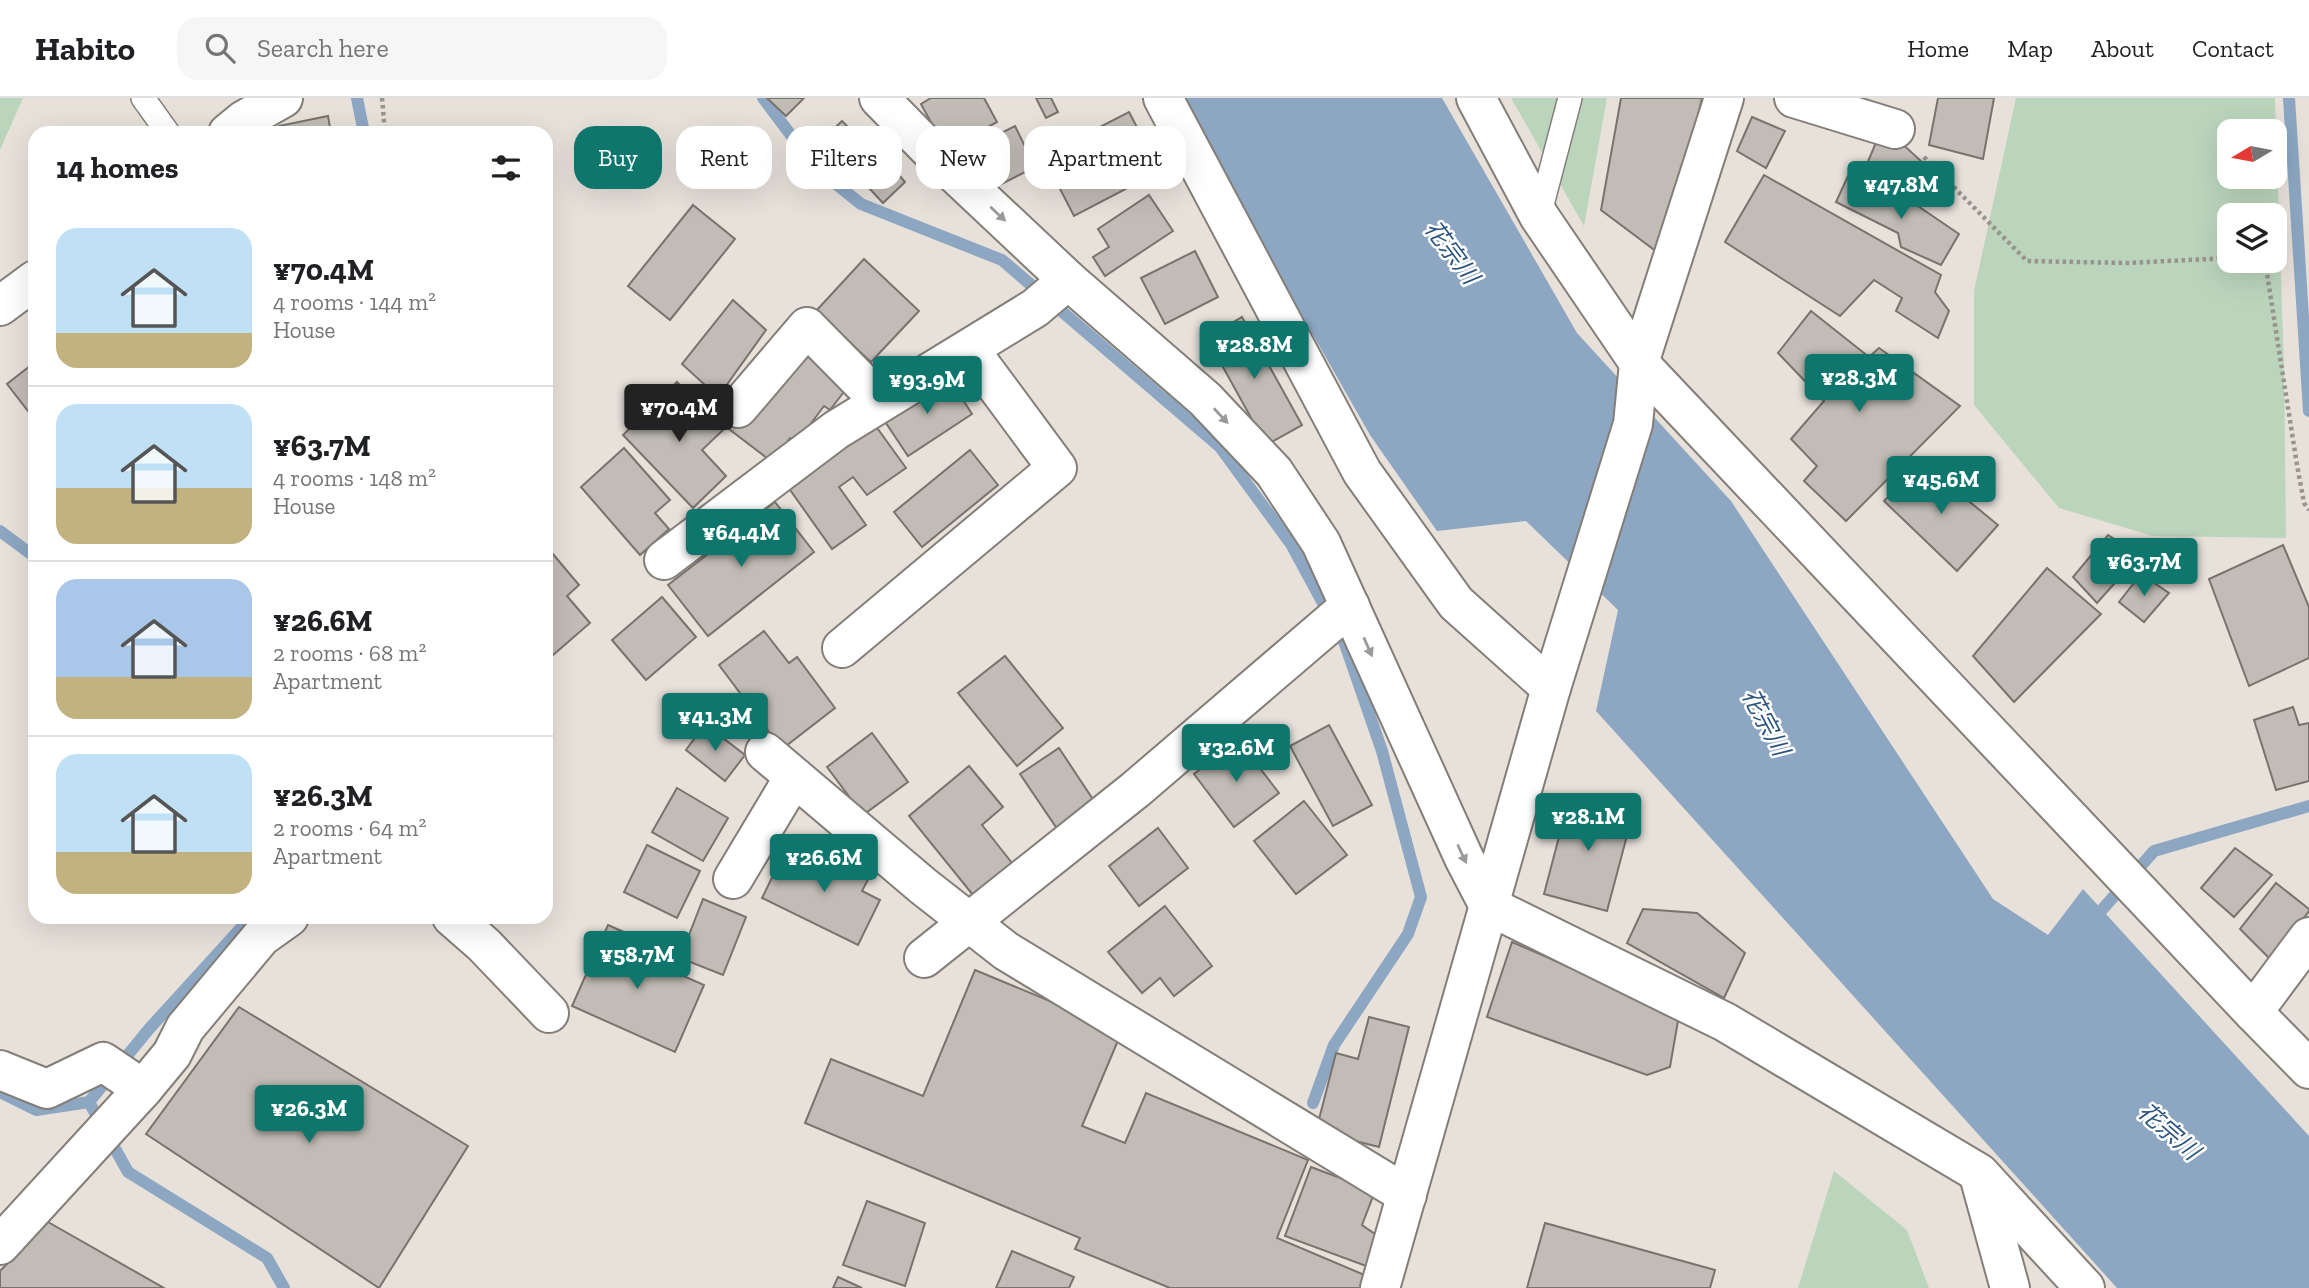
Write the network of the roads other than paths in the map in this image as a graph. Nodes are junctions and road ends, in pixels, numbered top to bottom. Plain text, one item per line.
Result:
1 (143, 98) edge
2 (284, 98) edge
3 (878, 98) edge
4 (1163, 98) edge
5 (1476, 98) edge
6 (1570, 98) edge
7 (1724, 98) edge
8 (1794, 98) edge
9 (163, 126) edge
10 (237, 126) edge
11 (1895, 129) road end
12 (1539, 216) junction
13 (1069, 281) junction
14 (28, 285) edge
15 (0, 306) edge
16 (969, 349) junction
17 (1639, 363) junction
18 (881, 402) junction
19 (738, 408) dead end
20 (664, 560) dead end
21 (1350, 606) junction
22 (842, 648) dead end
23 (1551, 688) junction
24 (765, 752) dead end
25 (793, 776) junction
26 (733, 879) dead end
27 (1489, 906) junction
28 (969, 922) junction
29 (279, 924) edge
30 (460, 924) edge
31 (2309, 937) edge
32 (924, 958) dead end
33 (2253, 1012) junction
34 (549, 1013) dead end
35 (0, 1070) edge
36 (2308, 1071) edge
37 (143, 1090) junction
38 (1979, 1173) junction
39 (1407, 1195) junction
40 (0, 1245) edge
41 (1380, 1288) edge
42 (2010, 1288) edge
43 (2085, 1288) edge

1 - 9 lane
2 - 10 street
3 -> 13 street
4 - 23 street
5 - 12 street
6 - 12 lane
7 - 17 street
8 - 11 street
12 - 17 street
13 - 16 street
13 -> 21 street
14 - 15 street
16 - 18 street
16 - 22 street
17 - 23 street
17 - 33 street
18 - 19 street
18 - 20 street
21 -> 27 street
21 - 28 street
23 - 27 street
24 - 25 street
25 - 26 street
25 - 28 street
27 - 38 street
27 - 39 street
28 - 32 street
28 - 39 street
29 - 37 street
30 - 34 street
31 - 33 street
33 - 36 street
35 - 37 street
37 - 40 street
38 - 42 street
38 - 43 street
39 - 41 street

